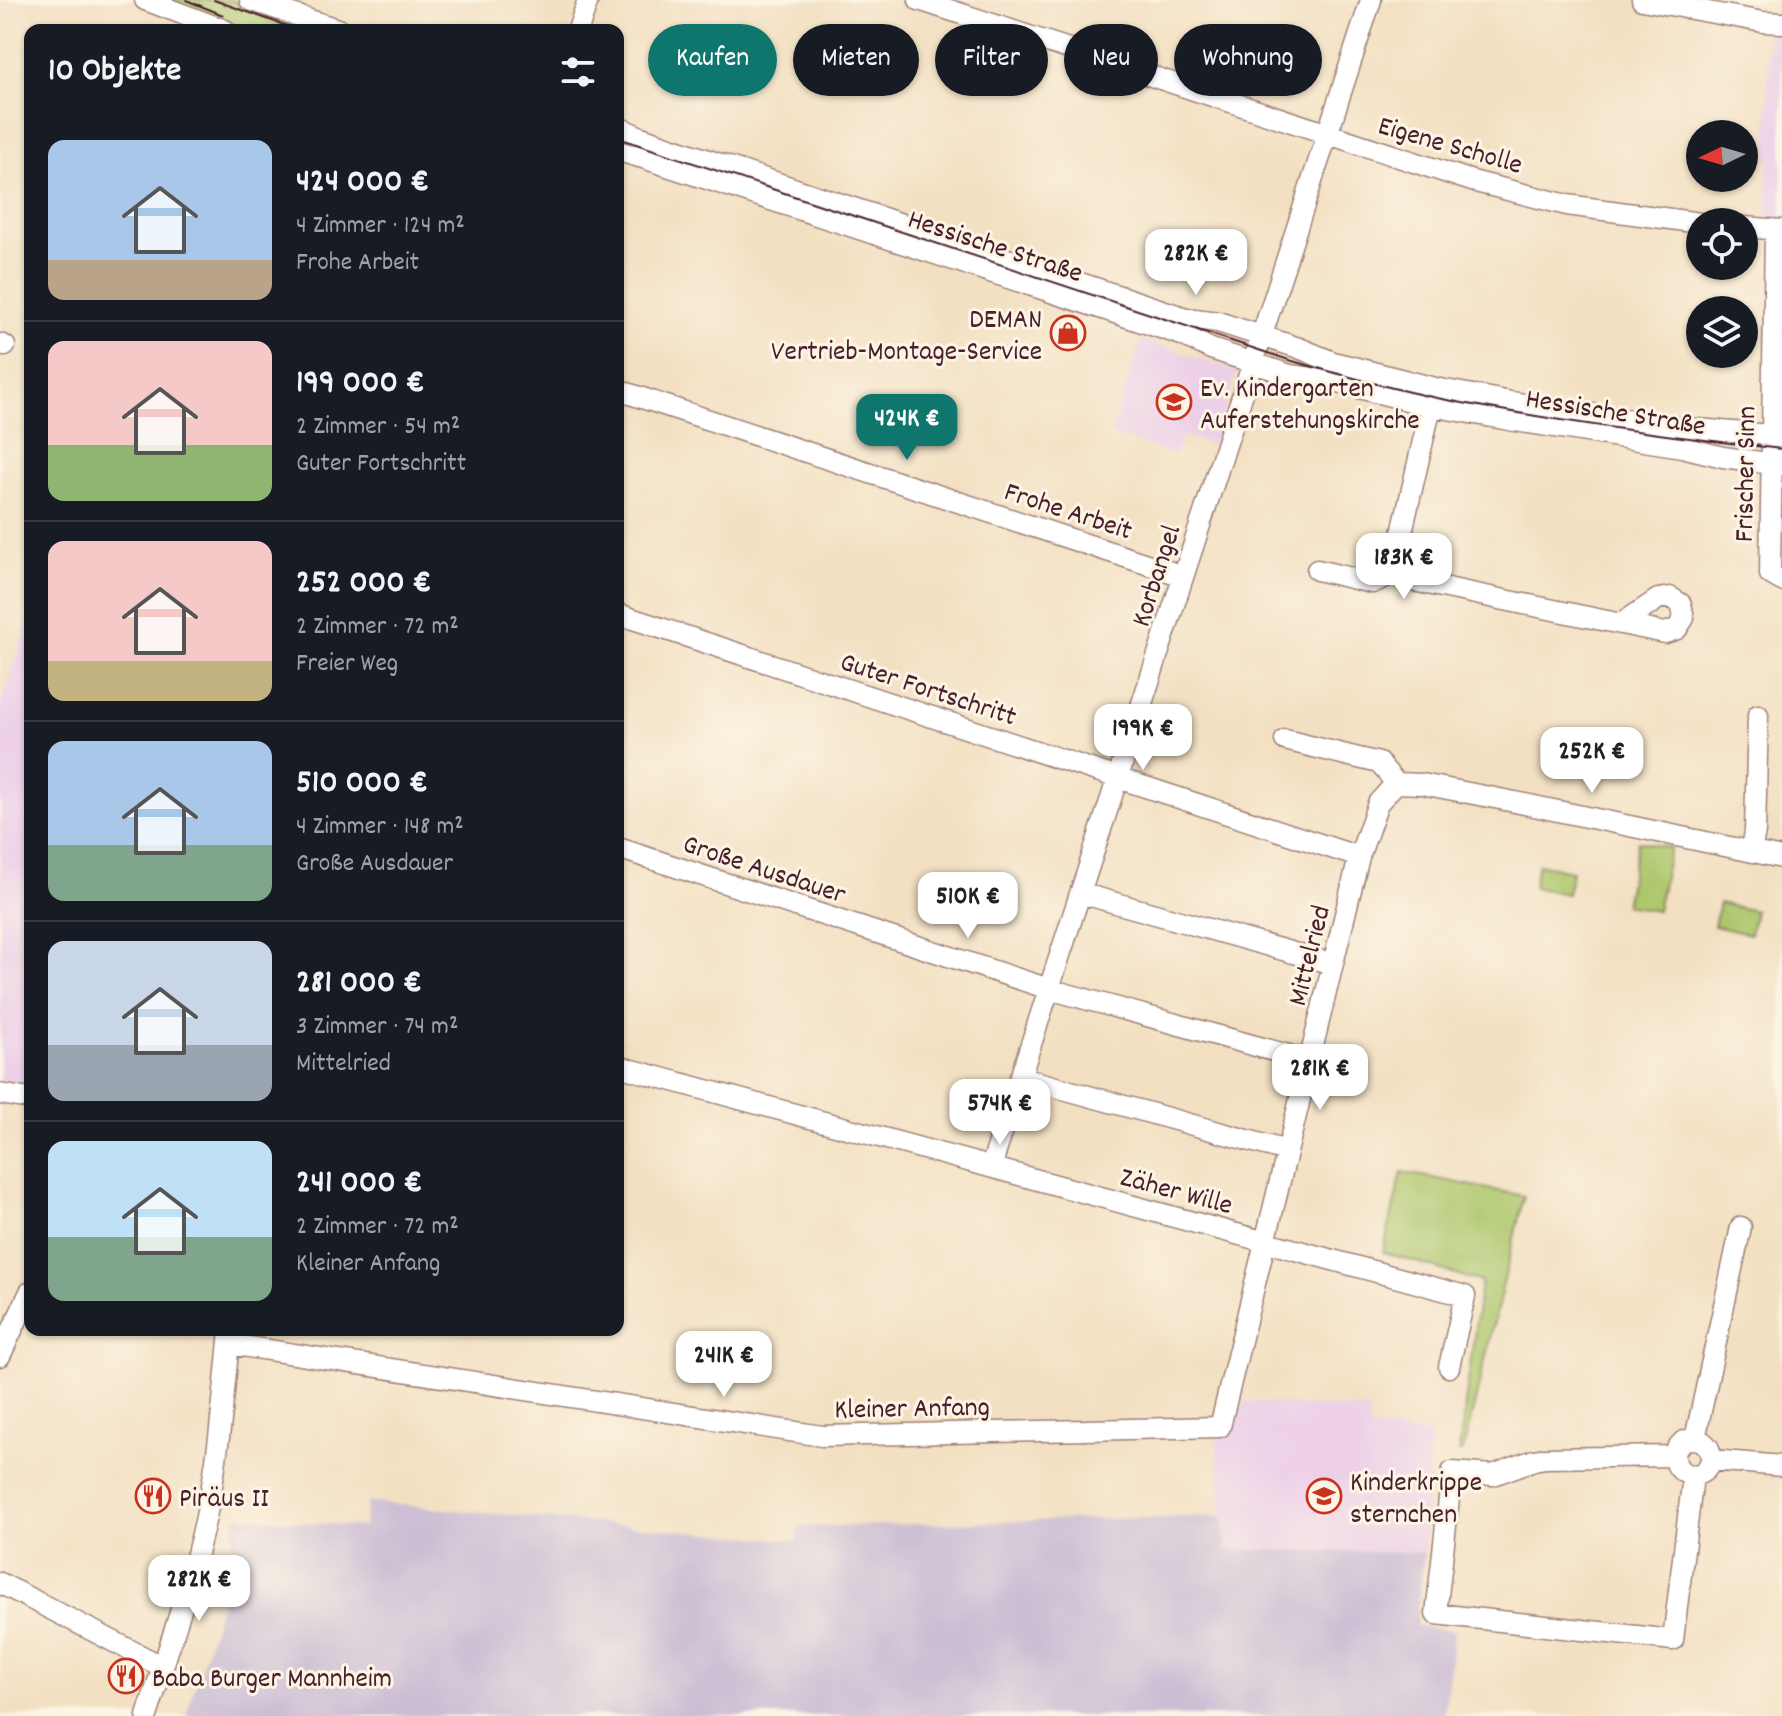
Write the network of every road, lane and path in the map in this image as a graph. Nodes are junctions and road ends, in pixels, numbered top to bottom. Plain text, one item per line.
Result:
1 (145, 0) edge
2 (250, 0) edge
3 (588, 0) edge
4 (919, 0) edge
5 (1371, 0) edge
6 (1642, 0) edge
7 (1782, 23) edge
8 (209, 24) edge
9 (322, 24) edge
10 (580, 24) edge
11 (624, 130) edge
12 (1327, 135) junction
13 (624, 153) edge
14 (1686, 221) edge
15 (1758, 228) edge
16 (1778, 230) edge
17 (1261, 336) junction
18 (1253, 363) junction
19 (624, 392) edge
20 (1431, 406) junction
21 (1776, 436) edge
22 (1776, 464) edge
23 (1317, 570) dead end
24 (1399, 571) junction
25 (1183, 576) junction
26 (1776, 577) edge
27 (624, 616) edge
28 (1621, 624) dead end
29 (1758, 715) dead end
30 (1285, 740) dead end
31 (1118, 778) junction
32 (1396, 783) junction
33 (624, 850) edge
34 (1751, 851) junction
35 (1359, 857) junction
36 (1782, 858) edge
37 (1080, 893) junction
38 (1333, 964) junction
39 (1049, 989) junction
40 (1310, 1061) junction
41 (624, 1068) edge
42 (1020, 1077) junction
43 (0, 1094) edge
44 (24, 1098) edge
45 (1287, 1151) junction
46 (991, 1167) junction
47 (1741, 1227) dead end
48 (1265, 1242) junction
49 (24, 1305) edge
50 (230, 1337) edge
51 (0, 1356) edge
52 (1449, 1367) dead end
53 (1220, 1427) joint
54 (1695, 1439) junction
55 (1674, 1456) junction
56 (1712, 1460) junction
57 (1782, 1466) edge
58 (1693, 1476) junction
59 (0, 1583) edge
60 (163, 1667) junction
61 (147, 1716) edge

1 - 8 street
2 - 9 street
3 - 10 street
4 - 12 street, Eigene Scholle
5 - 12 street, Korbangel
6 - 7 street
11 - 17 street, Hessische Straße
12 - 14 street, Eigene Scholle
12 - 17 street, Korbangel
13 - 18 street, Hessische Straße
15 - 16 street
16 - 21 street, Frischer Sinn
17 - 18 street, Korbangel
17 - 21 street, Hessische Straße
18 - 20 street, Hessische Straße
18 - 25 street, Korbangel
19 - 25 street, Frohe Arbeit
20 - 22 street, Hessische Straße
20 - 24 street
21 - 22 street, Frischer Sinn
22 - 26 street, Frischer Sinn
23 - 24 street
24 - 28 street
25 - 31 street, Korbangel
27 - 31 street, Guter Fortschritt
29 - 34 street
30 - 32 street
31 - 35 street, Guter Fortschritt
31 - 37 street, Korbangel
32 - 34 street
32 - 35 street, Mittelried
33 - 39 street, Große Ausdauer
34 - 36 street
35 - 38 street, Mittelried
37 - 38 street
37 - 39 street, Korbangel
38 - 40 street, Mittelried
39 - 40 street, Große Ausdauer
39 - 42 street, Korbangel
40 - 45 street, Mittelried
41 - 46 street, Zäher Wille
42 - 45 street
42 - 46 street, Korbangel
43 - 44 street
45 - 48 street, Mittelried
46 - 48 street, Zäher Wille
47 - 54 street
48 - 52 street, Zäher Wille
48 - 53 street, Mittelried
49 - 51 street
50 - 53 street, Kleiner Anfang
50 - 60 street
54 - 55 street
54 - 56 street
55 - 58 street
55 - 58 street
56 - 57 street
56 - 58 street
59 - 60 street
60 - 61 street

